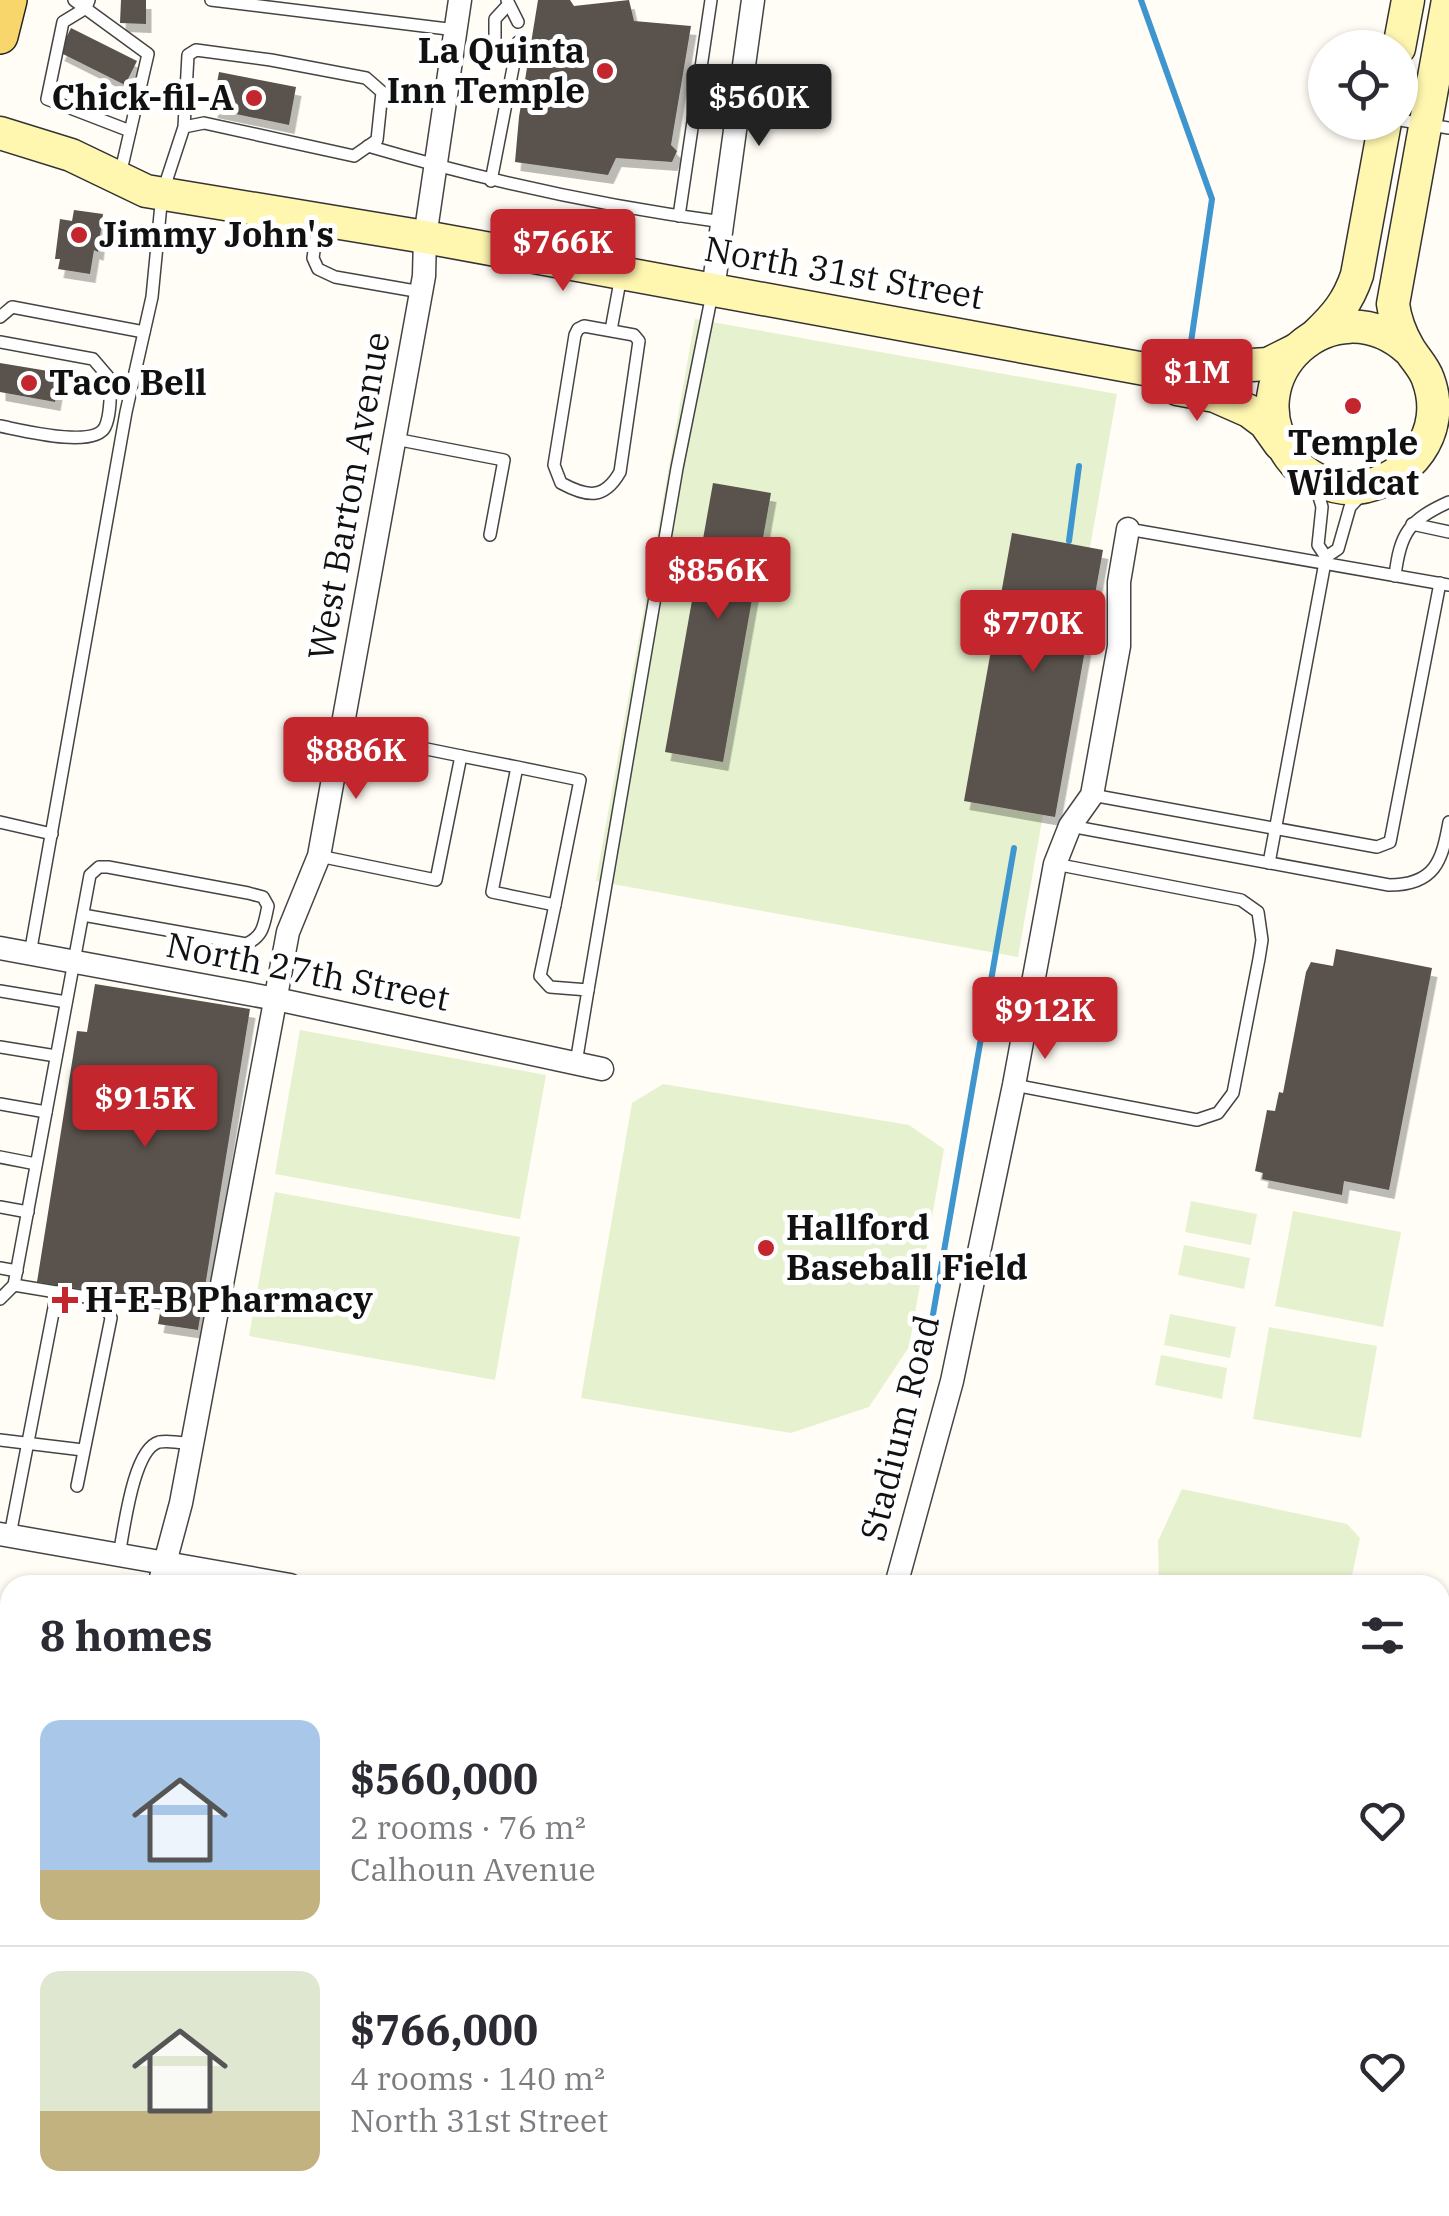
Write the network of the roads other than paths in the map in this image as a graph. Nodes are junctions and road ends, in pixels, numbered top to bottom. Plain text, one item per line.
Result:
1 (9, 0) edge
2 (74, 0) edge
3 (211, 0) edge
4 (460, 0) edge
5 (711, 0) edge
6 (753, 0) edge
7 (1408, 0) edge
8 (1448, 0) edge
9 (507, 3) edge
10 (87, 4) edge
11 (317, 6) edge
12 (518, 22) dead end
13 (456, 30) junction
14 (1403, 30) edge
15 (0, 36) edge
16 (518, 42) dead end
17 (512, 62) junction
18 (1424, 124) edge
19 (184, 126) junction
20 (130, 132) junction
21 (0, 133) edge
22 (1383, 140) edge
23 (368, 146) junction
24 (434, 165) junction
25 (119, 178) junction
26 (492, 180) junction
27 (162, 194) junction
28 (679, 216) junction
29 (318, 219) junction
30 (723, 222) junction
31 (424, 236) junction
32 (622, 273) junction
33 (713, 290) junction
34 (421, 292) junction
35 (0, 316) edge
36 (611, 330) junction
37 (144, 332) junction
38 (0, 342) edge
39 (1305, 343) junction
40 (1409, 350) junction
41 (1150, 370) junction
42 (1439, 387) edge
43 (0, 426) edge
44 (395, 440) junction
45 (1280, 444) junction
46 (1449, 448) edge
47 (1412, 462) junction
48 (1310, 476) junction
49 (1375, 486) junction
50 (1449, 502) edge
51 (1412, 524) junction
52 (1128, 529) joint
53 (1449, 532) edge
54 (490, 535) dead end
55 (1325, 560) junction
56 (1395, 576) junction
57 (1445, 584) edge
58 (344, 732) junction
59 (461, 756) junction
60 (517, 767) junction
61 (1092, 794) junction
62 (0, 822) edge
63 (1449, 822) edge
64 (1070, 826) junction
65 (1276, 828) junction
66 (52, 834) junction
67 (318, 856) junction
68 (1269, 862) junction
69 (1055, 864) junction
70 (555, 905) junction
71 (83, 915) junction
72 (0, 948) edge
73 (30, 954) junction
74 (73, 962) junction
75 (588, 990) junction
76 (0, 991) edge
77 (276, 999) junction
78 (66, 1002) junction
79 (0, 1047) edge
80 (56, 1056) junction
81 (576, 1063) junction
82 (602, 1069) dead end
83 (1014, 1085) junction
84 (0, 1104) edge
85 (46, 1112) junction
86 (0, 1157) edge
87 (36, 1164) junction
88 (0, 1208) edge
89 (28, 1212) junction
90 (0, 1268) edge
91 (16, 1271) junction
92 (14, 1285) junction
93 (57, 1292) junction
94 (0, 1298) edge
95 (0, 1440) edge
96 (29, 1442) junction
97 (192, 1444) junction
98 (84, 1450) junction
99 (77, 1486) dead end
100 (5, 1534) edge
101 (119, 1554) junction
102 (162, 1574) edge
103 (899, 1575) edge

1 - 15 main road
2 - 10 lane
3 - 11 lane
4 - 13 street, West Barton Avenue
5 - 28 lane
6 - 30 street
7 - 14 street
8 - 18 street
9 - 12 lane
9 - 17 lane
10 - 20 lane
10 - 20 lane
11 - 13 lane
13 - 24 street, West Barton Avenue
16 - 17 lane
17 - 26 lane
18 - 40 street
19 - 23 lane
19 - 23 lane
19 - 27 lane
20 - 25 lane
21 - 25 street, North 31st Street
22 - 39 street
23 - 24 lane
24 - 26 lane
24 - 31 street, West Barton Avenue
25 - 27 street, North 31st Street
26 - 28 lane
27 - 29 street, North 31st Street
27 - 37 lane
28 - 30 lane
29 - 31 street, North 31st Street
29 - 34 lane
30 - 33 street
31 - 32 street, North 31st Street
31 - 34 street, West Barton Avenue
32 - 33 street, North 31st Street
32 - 36 lane
33 - 41 street, North 31st Street
33 - 75 lane
34 - 44 street, West Barton Avenue
35 - 37 lane
36 - 36 lane
37 - 66 lane
38 - 43 lane
39 - 40 street
39 - 41 street, North 31st Street
39 - 45 street
40 - 42 street
41 - 45 street, North 31st Street
42 - 47 street
44 - 54 lane
44 - 58 street, West Barton Avenue
45 - 48 street
46 - 47 street
47 - 49 street
48 - 49 street
48 - 55 lane
49 - 55 lane
50 - 51 lane
51 - 53 lane
51 - 56 lane
52 - 55 lane
52 - 61 street, Stadium Road
55 - 56 lane
55 - 65 lane
56 - 57 lane
57 - 65 lane
58 - 59 lane
58 - 67 street, West Barton Avenue
59 - 60 lane
59 - 67 lane
60 - 70 lane
60 - 70 lane
61 - 64 street, Stadium Road
61 - 65 lane
62 - 66 lane
63 - 68 lane
64 - 68 lane
64 - 69 street, Stadium Road
65 - 68 lane
66 - 73 lane
67 - 77 street, West Barton Avenue
69 - 83 street, Stadium Road
69 - 83 lane
70 - 75 lane
71 - 71 lane
71 - 74 lane
72 - 73 street, North 27th Street
73 - 74 street, North 27th Street
74 - 77 street, North 27th Street
74 - 78 lane
75 - 81 lane
76 - 78 lane
77 - 81 street, North 27th Street
77 - 97 street, West Barton Avenue
78 - 80 lane
79 - 80 lane
80 - 85 lane
81 - 82 street, North 27th Street
83 - 103 street, Stadium Road
84 - 85 lane
85 - 87 lane
86 - 87 lane
87 - 89 lane
88 - 89 lane
89 - 91 lane
90 - 91 lane
91 - 92 lane
92 - 93 lane
92 - 94 lane
93 - 96 lane
93 - 98 lane
95 - 96 lane
96 - 98 lane
96 - 100 lane
97 - 101 lane
97 - 102 street, West Barton Avenue
98 - 99 lane
100 - 101 street
101 - 102 street

